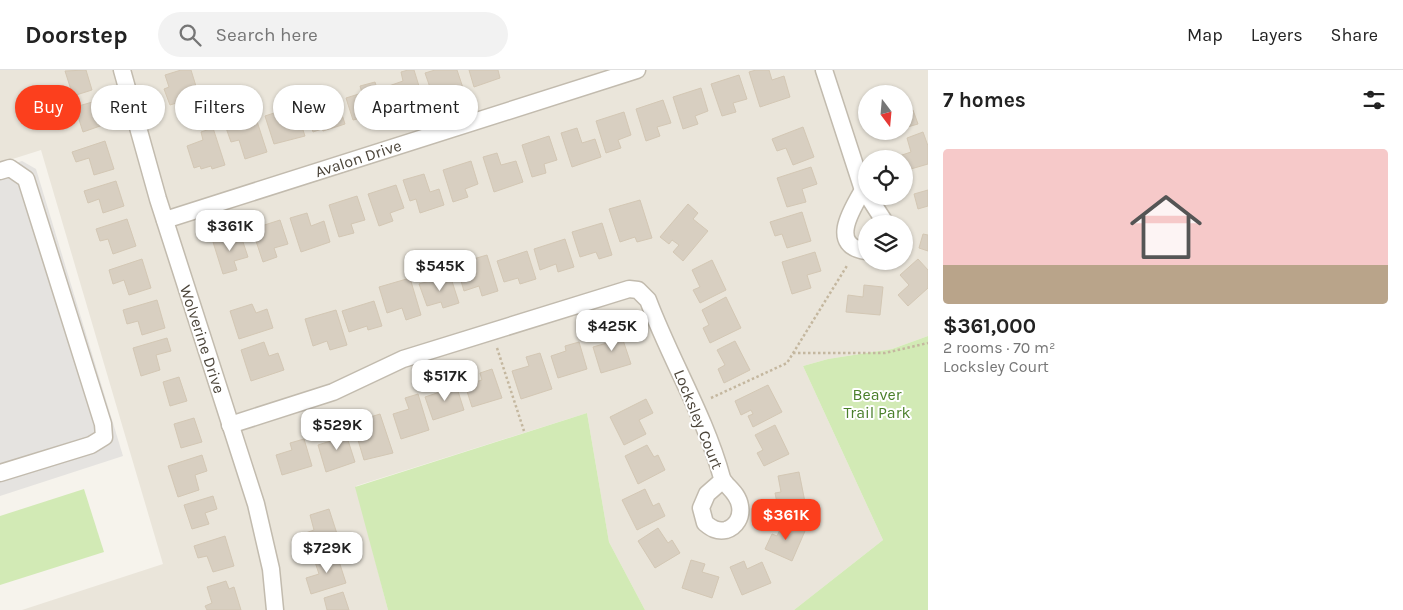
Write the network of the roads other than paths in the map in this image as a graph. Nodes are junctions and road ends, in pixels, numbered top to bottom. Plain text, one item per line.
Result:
1 (122, 70) edge
2 (637, 70) edge
3 (824, 70) edge
4 (858, 170) edge
5 (0, 171) edge
6 (858, 205) edge
7 (165, 220) junction
8 (858, 250) edge
9 (230, 425) junction
10 (0, 473) edge
11 (722, 480) dead end
12 (275, 610) edge

1 - 7 street, Wolverine Drive
2 - 7 street, Avalon Drive
3 - 4 street
5 - 10 street
6 - 8 street
7 - 9 street, Wolverine Drive
9 - 11 street, Locksley Court
9 - 12 street, Wolverine Drive

